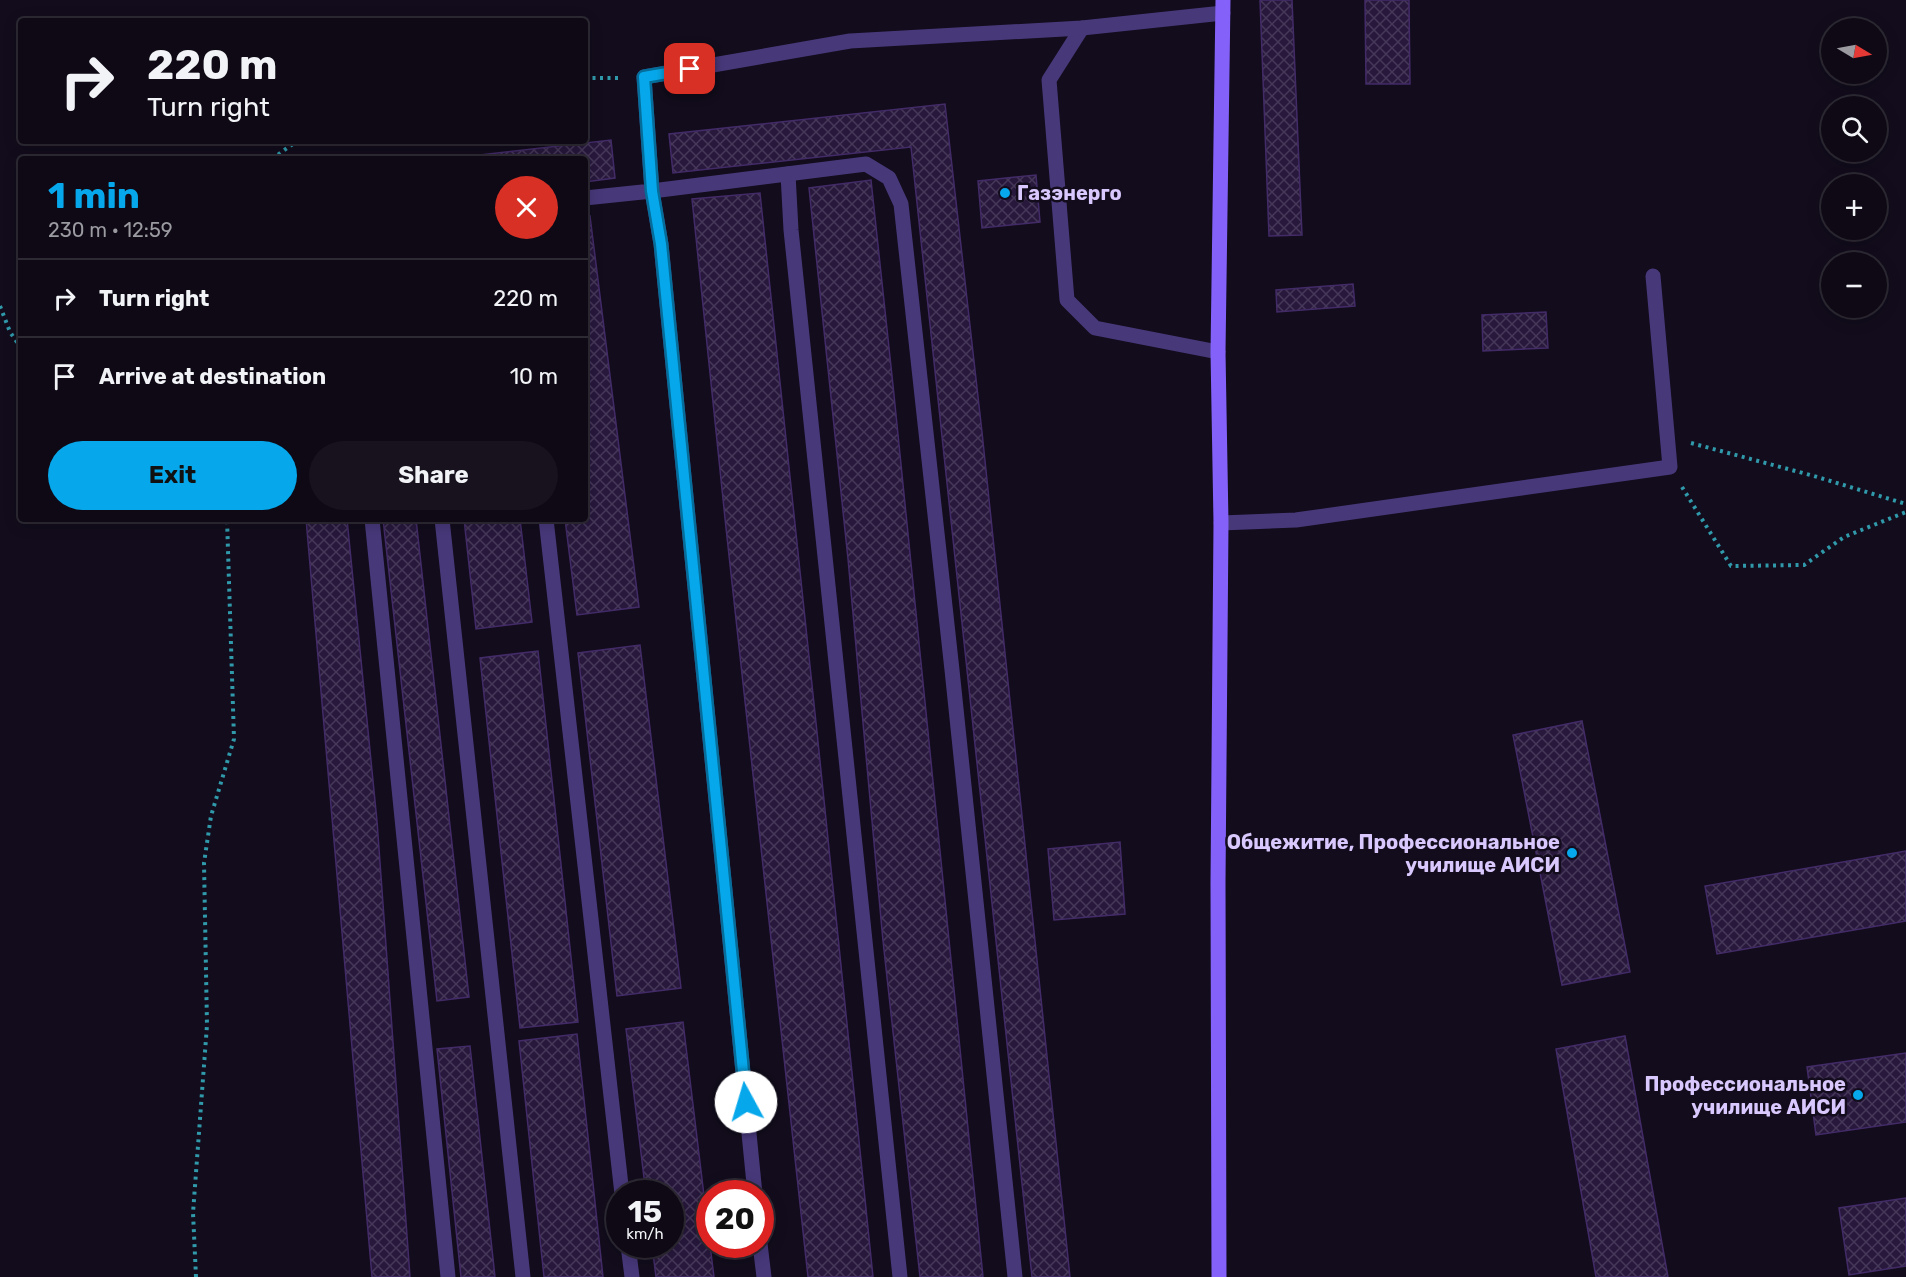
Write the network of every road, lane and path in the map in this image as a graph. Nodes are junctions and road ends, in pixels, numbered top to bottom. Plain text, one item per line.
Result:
1 (1223, 6) edge
2 (1082, 28) junction
3 (644, 77) junction
4 (588, 78) edge
5 (293, 144) edge
6 (276, 156) edge
7 (788, 174) junction
8 (652, 191) junction
9 (588, 198) edge
10 (1653, 276) dead end
11 (0, 306) edge
12 (18, 344) edge
13 (1218, 352) junction
14 (1667, 437) junction
15 (1670, 467) junction
16 (1906, 504) edge
17 (1906, 512) edge
18 (227, 522) edge
19 (372, 522) edge
20 (442, 522) edge
21 (546, 522) edge
22 (1221, 523) junction
23 (620, 1180) edge
24 (754, 1180) edge
25 (630, 1258) edge
26 (762, 1258) edge
27 (196, 1277) edge
28 (448, 1277) edge
29 (523, 1277) edge
30 (632, 1277) edge
31 (764, 1277) edge
32 (900, 1277) edge
33 (1015, 1277) edge
34 (1219, 1277) edge

1 - 2 lane
1 - 13 main road
2 - 3 lane
2 - 13 lane
3 - 4 path
3 - 8 lane
5 - 6 path
7 - 8 lane
7 - 32 lane
7 - 33 lane
8 - 9 lane
8 - 24 lane
10 - 14 lane
11 - 12 path
13 - 22 main road
14 - 15 lane
14 - 16 path
15 - 17 path
15 - 22 lane
18 - 27 path
19 - 28 lane
20 - 29 lane
21 - 23 lane
22 - 34 main road
25 - 30 lane
26 - 31 lane

